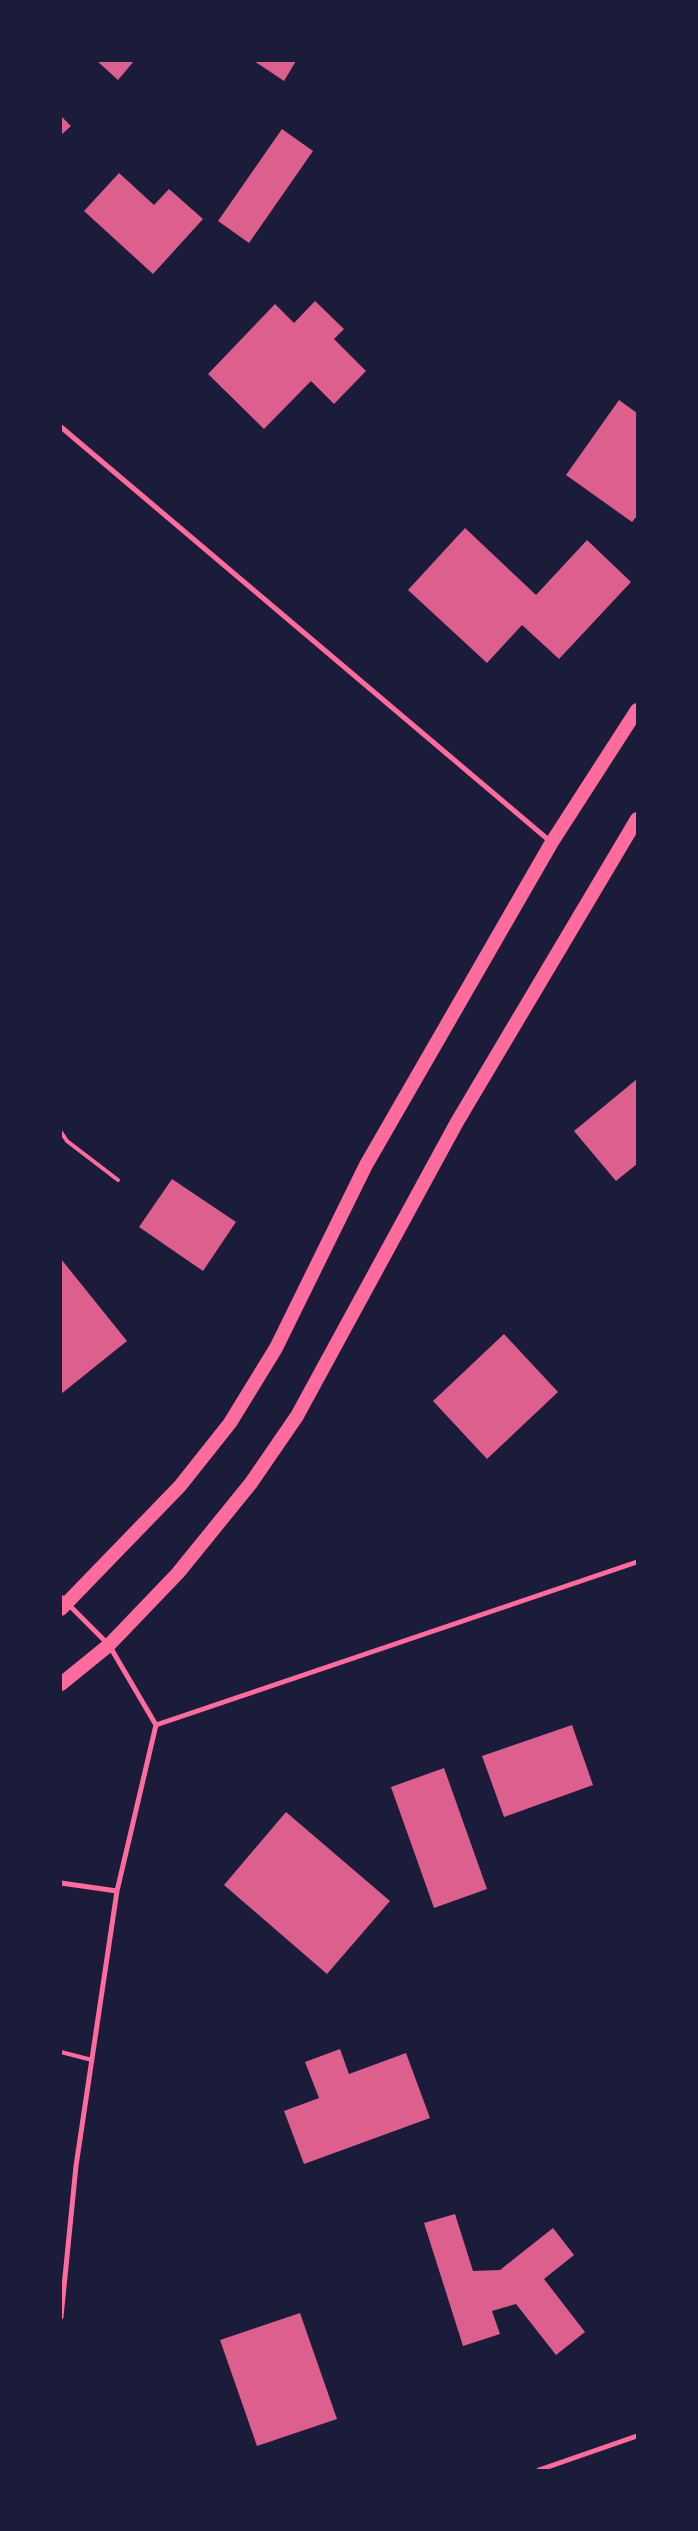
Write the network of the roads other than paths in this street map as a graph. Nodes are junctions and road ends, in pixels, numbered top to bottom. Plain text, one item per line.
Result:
1 (61, 427) edge
2 (637, 710) edge
3 (637, 819) edge
4 (552, 842) junction
5 (61, 1132) edge
6 (118, 1180) dead end
7 (637, 1562) edge
8 (64, 1603) edge
9 (109, 1645) junction
10 (61, 1684) edge
11 (156, 1725) junction
12 (61, 1883) edge
13 (117, 1890) junction
14 (61, 2052) edge
15 (92, 2060) junction
16 (61, 2318) edge
17 (637, 2436) edge
18 (540, 2470) edge

1 - 4 street
2 - 4 highway
3 - 9 highway
4 - 8 highway
5 - 6 lane
7 - 11 street
8 - 9 street
9 - 10 highway
9 - 11 street
11 - 13 street
12 - 13 street
13 - 15 street
14 - 15 lane
15 - 16 street
17 - 18 street

